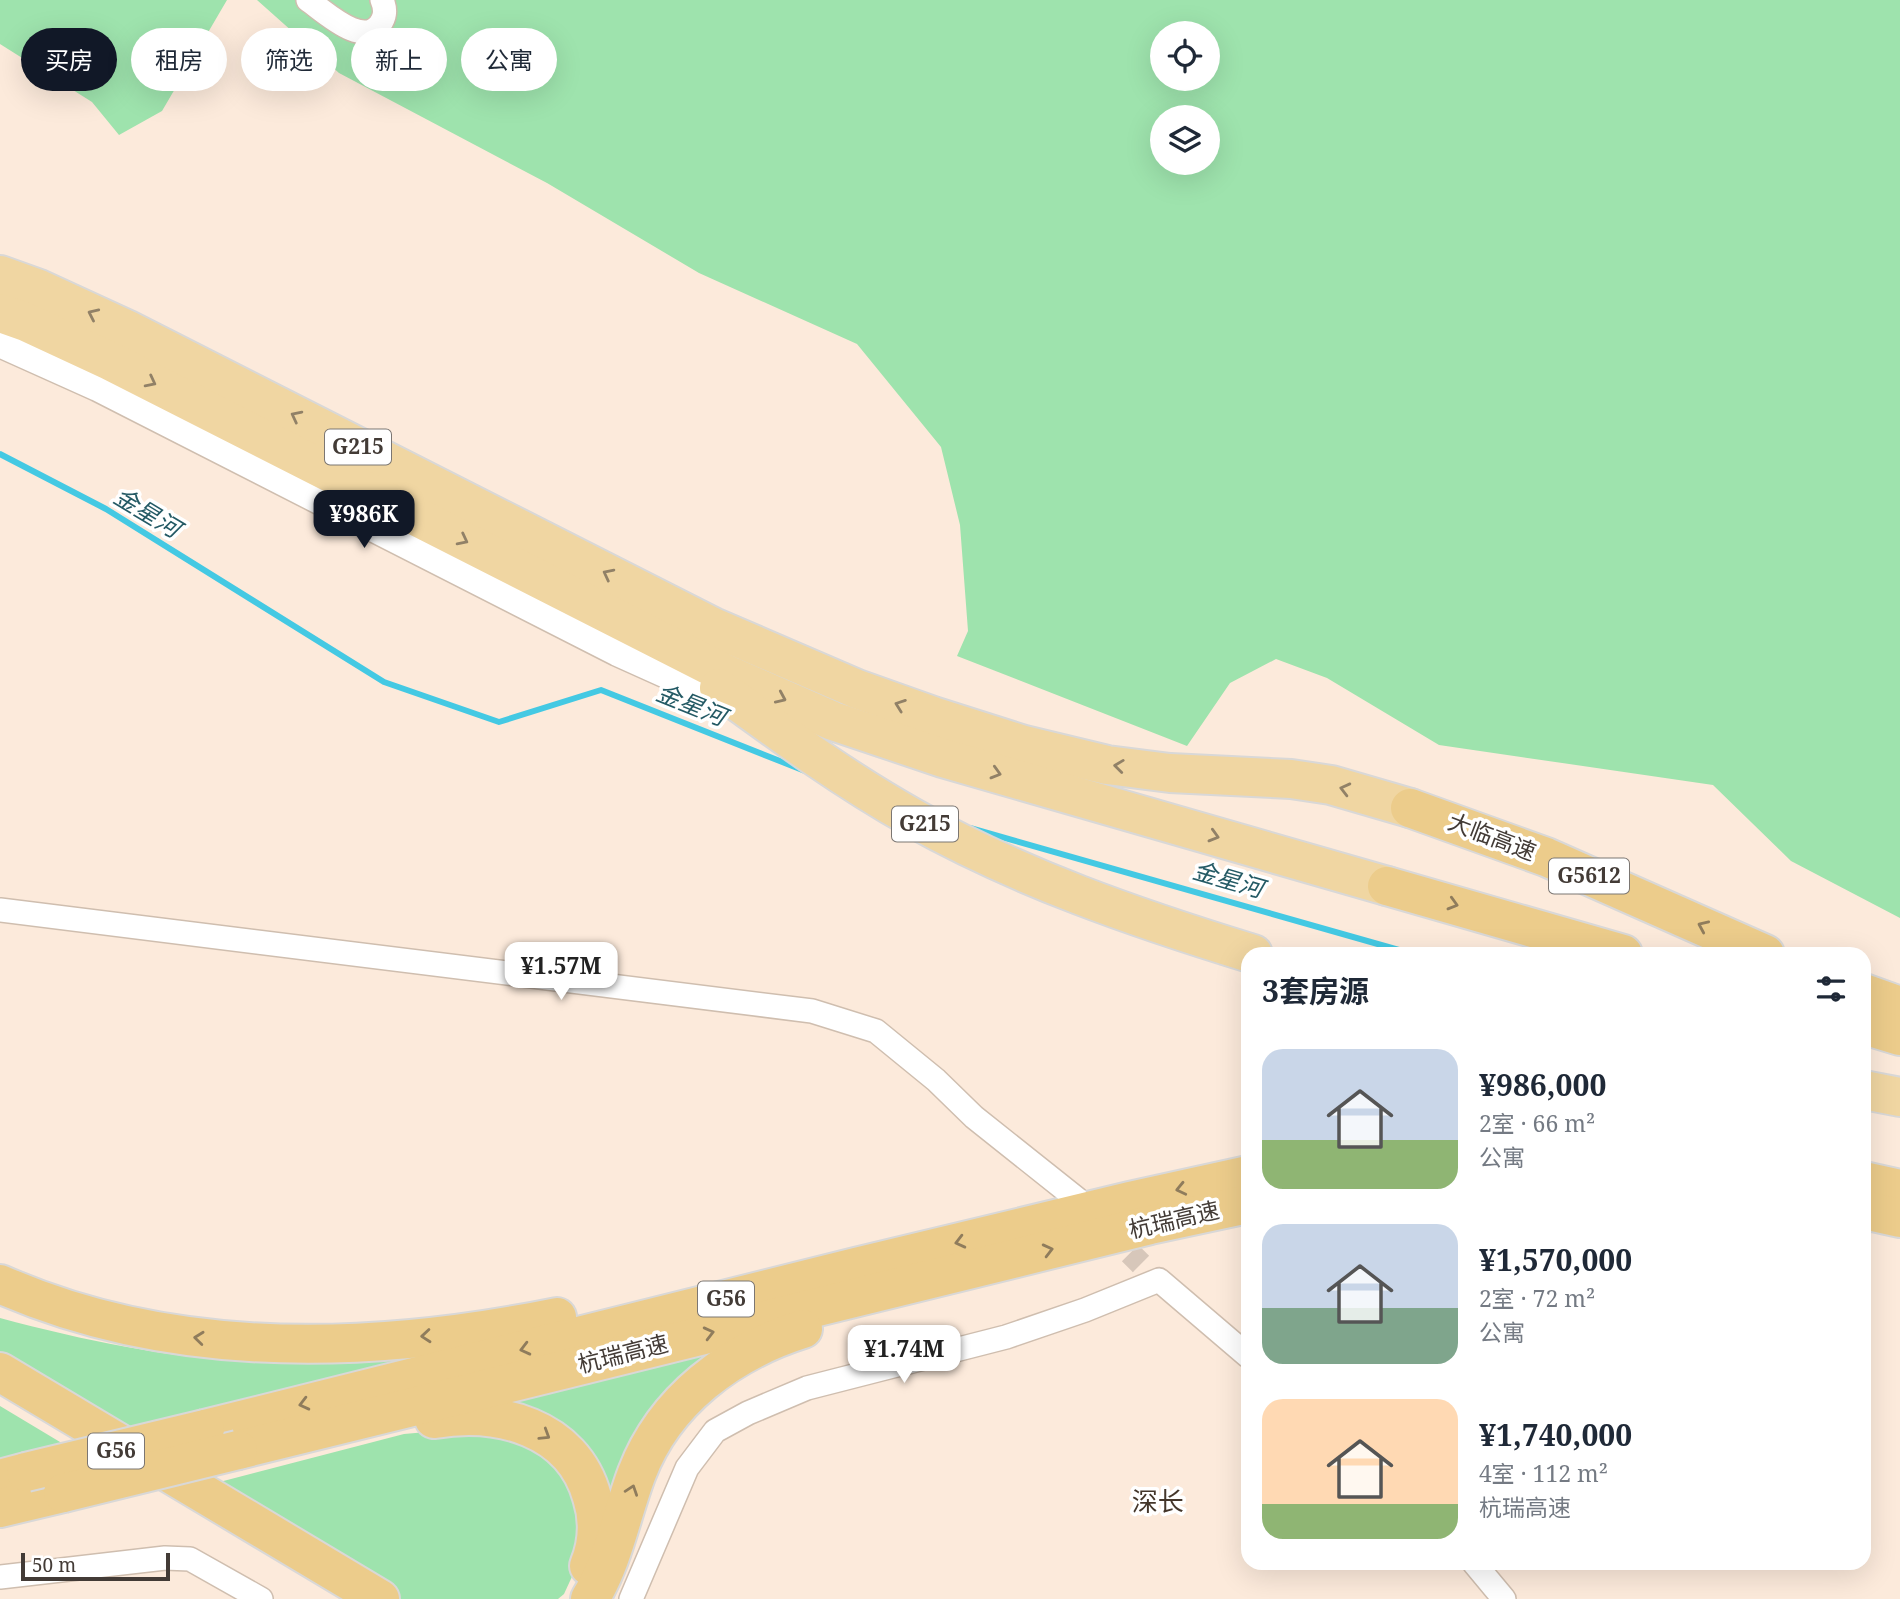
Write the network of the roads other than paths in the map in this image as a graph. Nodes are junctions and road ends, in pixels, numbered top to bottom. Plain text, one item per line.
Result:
1 (308, 0) edge
2 (382, 0) edge
3 (0, 275) edge
4 (0, 313) edge
5 (0, 342) edge
6 (639, 610) junction
7 (747, 709) junction
8 (1410, 808) joint
9 (0, 910) edge
10 (1599, 947) edge
11 (1749, 947) edge
12 (1241, 950) edge
13 (1871, 996) edge
14 (1900, 1006) edge
15 (1871, 1027) edge
16 (1900, 1036) edge
17 (1871, 1091) edge
18 (1900, 1097) edge
19 (1241, 1176) edge
20 (1871, 1183) edge
21 (1900, 1189) edge
22 (1077, 1199) dead end
23 (1241, 1206) edge
24 (1871, 1212) edge
25 (1900, 1218) edge
26 (1141, 1264) tunnel mouth
27 (856, 1267) junction
28 (964, 1270) junction
29 (1159, 1280) junction
30 (0, 1284) edge
31 (1241, 1350) edge
32 (0, 1372) edge
33 (0, 1390) edge
34 (238, 1450) junction
35 (13, 1476) edge
36 (0, 1508) edge
37 (1481, 1570) edge
38 (0, 1577) edge
39 (261, 1599) edge
40 (349, 1599) edge
41 (380, 1599) edge
42 (569, 1599) edge
43 (590, 1599) edge
44 (631, 1599) edge
45 (1504, 1599) edge

1 - 2 street
6 -> 3 highway, G215
4 -> 6 highway, G215
5 - 7 street
6 - 7 highway, G215
8 -> 6 highway, G215
6 -> 10 highway
7 - 12 highway, G215
11 -> 8 highway, 大临高速 / G5612
9 - 22 street
13 - 14 highway
15 - 16 highway
17 - 18 highway
19 -> 27 highway, 杭瑞高速 / G56
20 - 21 highway
28 -> 23 highway, 杭瑞高速 / G56
24 - 25 highway
26 - 29 street
27 -> 30 highway
27 -> 35 highway, 杭瑞高速 / G56, bridge
34 -> 28 highway, 杭瑞高速 / G56
43 -> 28 highway
29 - 31 street
29 - 44 street
32 - 41 highway
33 - 40 highway
34 - 36 highway, 杭瑞高速 / G56, bridge
34 -> 42 highway
37 - 45 street
38 - 39 street

